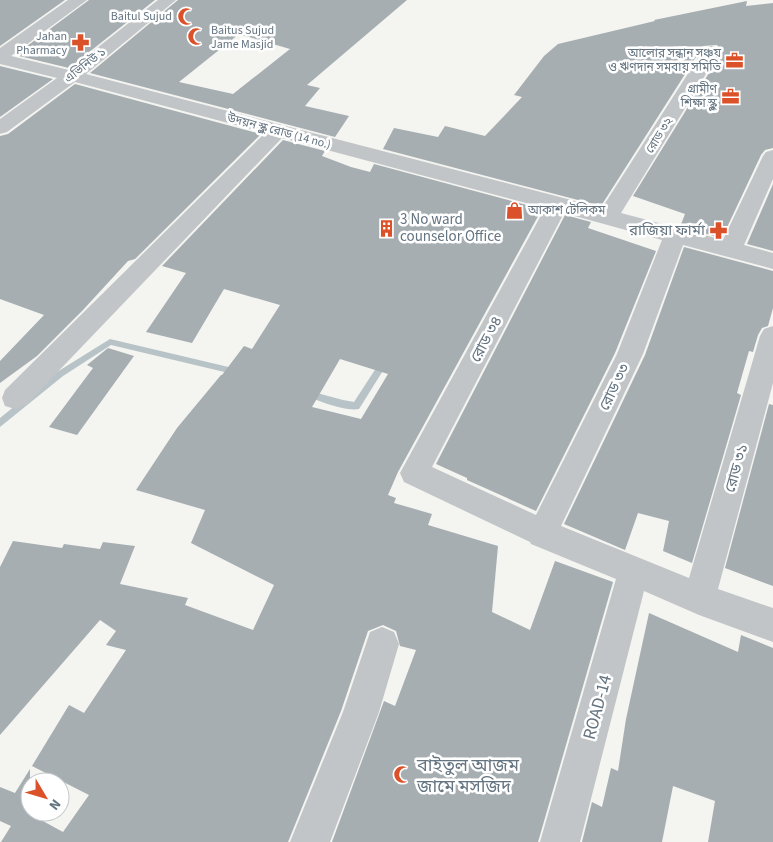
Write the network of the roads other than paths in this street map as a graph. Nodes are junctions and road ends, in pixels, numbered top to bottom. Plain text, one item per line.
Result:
1 (79, 0) edge
2 (168, 0) edge
3 (711, 51) dead end
4 (0, 57) edge
5 (72, 76) junction
6 (0, 128) edge
7 (278, 130) junction
8 (773, 156) edge
9 (558, 205) junction
10 (608, 218) junction
11 (674, 236) junction
12 (730, 250) junction
13 (773, 261) edge
14 (773, 336) edge
15 (16, 398) dead end
16 (542, 534) junction
17 (634, 571) junction
18 (699, 599) junction
19 (773, 624) edge
20 (382, 644) dead end
21 (310, 842) edge
22 (560, 842) edge

1 - 4 street
2 - 5 street, এভিনিউ ১
3 - 10 street, রোড ৩২
4 - 5 street, উদয়ন স্কুল রোড (14 no.)
5 - 6 street, এভিনিউ ১
5 - 7 street, উদয়ন স্কুল রোড (14 no.)
7 - 9 street, উদয়ন স্কুল রোড (14 no.)
7 - 15 street
8 - 12 street
9 - 10 street, উদয়ন স্কুল রোড (14 no.)
9 - 16 street, রোড ৩৪
10 - 11 street, উদয়ন স্কুল রোড (14 no.)
11 - 12 street, উদয়ন স্কুল রোড (14 no.)
11 - 16 street, রোড ৩৩
12 - 13 street, উদয়ন স্কুল রোড (14 no.)
14 - 18 street, রোড ৩১
16 - 17 street
17 - 18 street
17 - 22 street, ROAD-14
18 - 19 street
20 - 21 street

